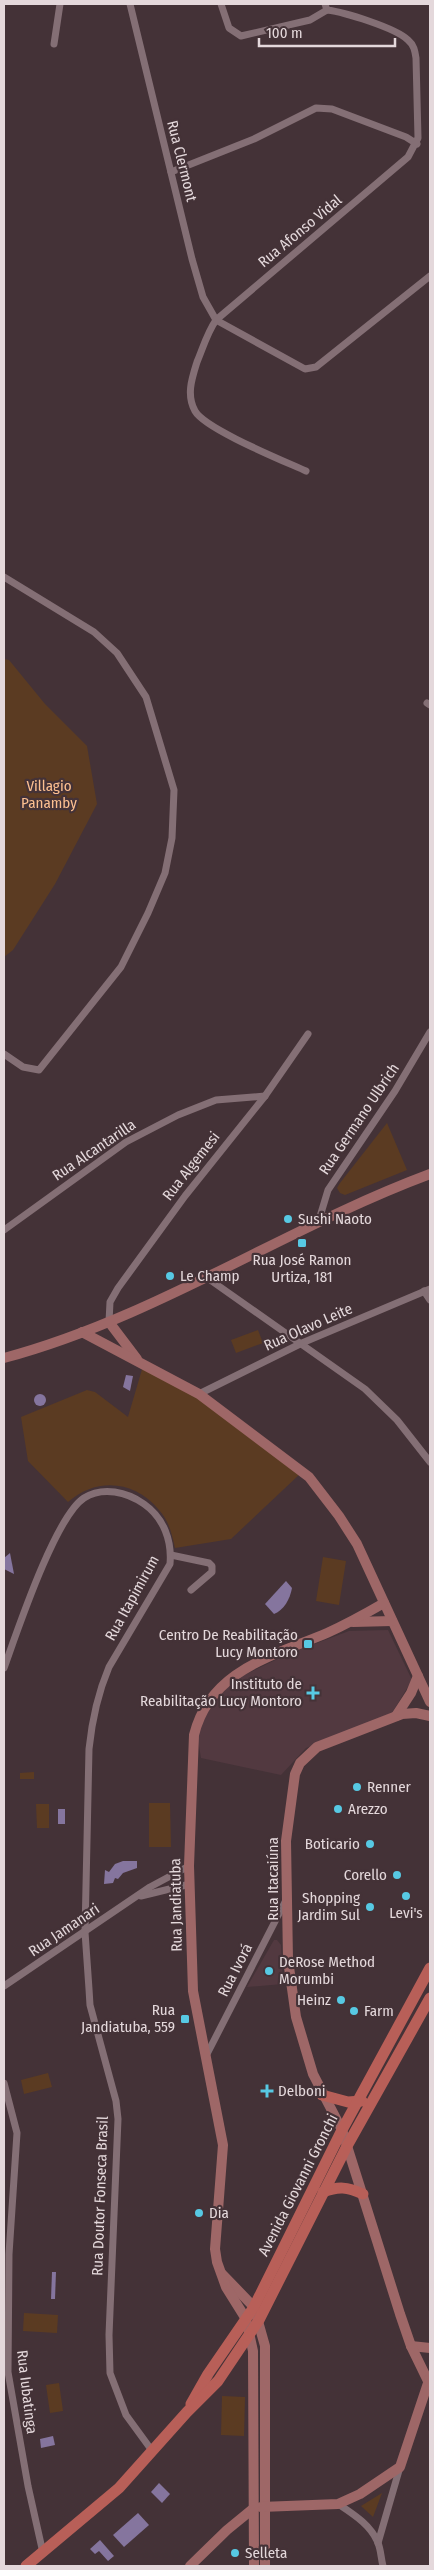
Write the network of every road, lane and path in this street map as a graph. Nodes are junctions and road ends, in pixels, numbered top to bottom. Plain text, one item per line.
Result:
1 (60, 4) edge
2 (130, 4) edge
3 (221, 4) edge
4 (326, 7) edge
5 (54, 44) dead end
6 (417, 144) junction
7 (171, 172) junction
8 (430, 276) edge
9 (216, 320) junction
10 (306, 471) dead end
11 (4, 577) edge
12 (430, 1032) edge
13 (308, 1034) dead end
14 (4, 1054) edge
15 (265, 1096) junction
16 (430, 1174) edge
17 (318, 1223) junction
18 (4, 1230) edge
19 (206, 1278) junction
20 (427, 1290) edge
21 (430, 1300) edge
22 (109, 1322) junction
23 (82, 1332) junction
24 (302, 1343) junction
25 (4, 1358) edge
26 (139, 1361) junction
27 (199, 1394) junction
28 (430, 1462) edge
29 (171, 1555) junction
30 (191, 1590) dead end
31 (384, 1603) junction
32 (392, 1621) junction
33 (352, 1622) junction
34 (4, 1668) edge
35 (418, 1676) junction
36 (430, 1702) edge
37 (396, 1716) junction
38 (430, 1716) edge
39 (190, 1866) junction
40 (190, 1884) junction
41 (140, 1896) junction
42 (288, 1897) junction
43 (85, 1932) junction
44 (430, 1968) edge
45 (4, 1986) edge
46 (430, 1998) edge
47 (206, 2056) junction
48 (4, 2083) edge
49 (322, 2095) junction
50 (376, 2098) junction
51 (358, 2102) junction
52 (342, 2130) junction
53 (347, 2146) junction
54 (323, 2192) junction
55 (363, 2194) junction
56 (221, 2273) junction
57 (254, 2307) junction
58 (246, 2319) junction
59 (259, 2320) junction
60 (250, 2335) junction
61 (411, 2346) junction
62 (430, 2348) edge
63 (429, 2379) edge
64 (187, 2412) junction
65 (153, 2452) junction
66 (400, 2467) junction
67 (338, 2504) junction
68 (267, 2506) junction
69 (255, 2508) junction
70 (378, 2543) junction
71 (43, 2553) junction
72 (26, 2566) edge
73 (190, 2566) edge
74 (254, 2566) edge
75 (265, 2566) edge
76 (384, 2566) edge

1 - 5 street
2 - 7 street, Rua Clermont
3 - 4 street
4 - 6 street
6 - 7 street
6 - 9 street, Rua Afonso Vidal
7 - 9 street, Rua Clermont
8 - 9 street
9 - 10 street, Rua Afonso Vidal
11 - 14 street
12 - 17 street, Rua Germano Ulbrich
13 - 15 street, Rua Algemesi
15 - 18 street, Rua Alcantarilla
15 - 22 street, Rua Algemesi
16 - 17 street
17 - 19 street
19 - 22 street
19 - 24 street
20 - 21 street
20 - 24 street, Rua Olavo Leite
22 - 23 street
22 - 26 street
23 - 25 street
23 - 26 street
24 - 27 street, Rua Olavo Leite
24 - 28 street
26 - 27 street
27 - 31 street
29 - 30 street
29 - 34 street, Rua Itapimirum
29 - 43 street, Rua Itapimirum
31 - 32 street
31 - 33 street, Rua Jandiatuba
32 - 33 street, Rua Jandiatuba
32 - 35 street
33 - 39 street, Rua Jandiatuba
35 - 36 street
35 - 37 street
37 - 38 street, Rua Itacaiúna
37 - 42 street, Rua Itacaiúna
39 - 40 street, Rua Jandiatuba
39 - 41 street, Rua Jamanari
40 - 41 street, Rua Jamanari
40 - 47 street, Rua Jandiatuba
41 - 43 street, Rua Jamanari
42 - 47 street, Rua Ivorá
42 - 49 street, Rua Itacaiúna
43 - 45 street, Rua Jamanari
43 - 65 street, Rua Doutor Fonseca Brasil
44 - 51 main road, Avenida Giovanni Gronchi
46 - 50 main road, Avenida Giovanni Gronchi
47 - 56 street, Rua Jandiatuba
48 - 71 street, Rua Iubatinga
49 - 51 main road
49 - 52 street, Rua Itacaiúna
50 - 51 main road
50 - 53 main road, Avenida Giovanni Gronchi
51 - 52 main road, Avenida Giovanni Gronchi
52 - 53 street, Rua Itacaiúna
52 - 57 main road, Avenida Giovanni Gronchi
53 - 54 main road, Avenida Giovanni Gronchi
53 - 55 street, Rua Itacaiúna
54 - 55 main road
54 - 59 main road, Avenida Giovanni Gronchi
55 - 61 street, Rua Itacaiúna
56 - 57 street
56 - 58 street, Rua Jandiatuba
57 - 58 main road, Avenida Giovanni Gronchi
57 - 59 street
58 - 60 street, Rua Jandiatuba
58 - 64 main road, Avenida Giovanni Gronchi
59 - 60 main road, Avenida Giovanni Gronchi
59 - 68 street
60 - 64 main road, Avenida Giovanni Gronchi
60 - 69 street, Rua Jandiatuba
61 - 62 street
61 - 63 street, Rua Itacaiúna
63 - 66 street
64 - 65 main road, Avenida Giovanni Gronchi
65 - 71 main road, Avenida Giovanni Gronchi
66 - 67 street
66 - 70 street
67 - 68 street
67 - 70 street
68 - 69 street
68 - 75 street
69 - 73 street
69 - 74 street, Rua Jandiatuba
70 - 76 street
71 - 72 main road, Avenida Giovanni Gronchi

